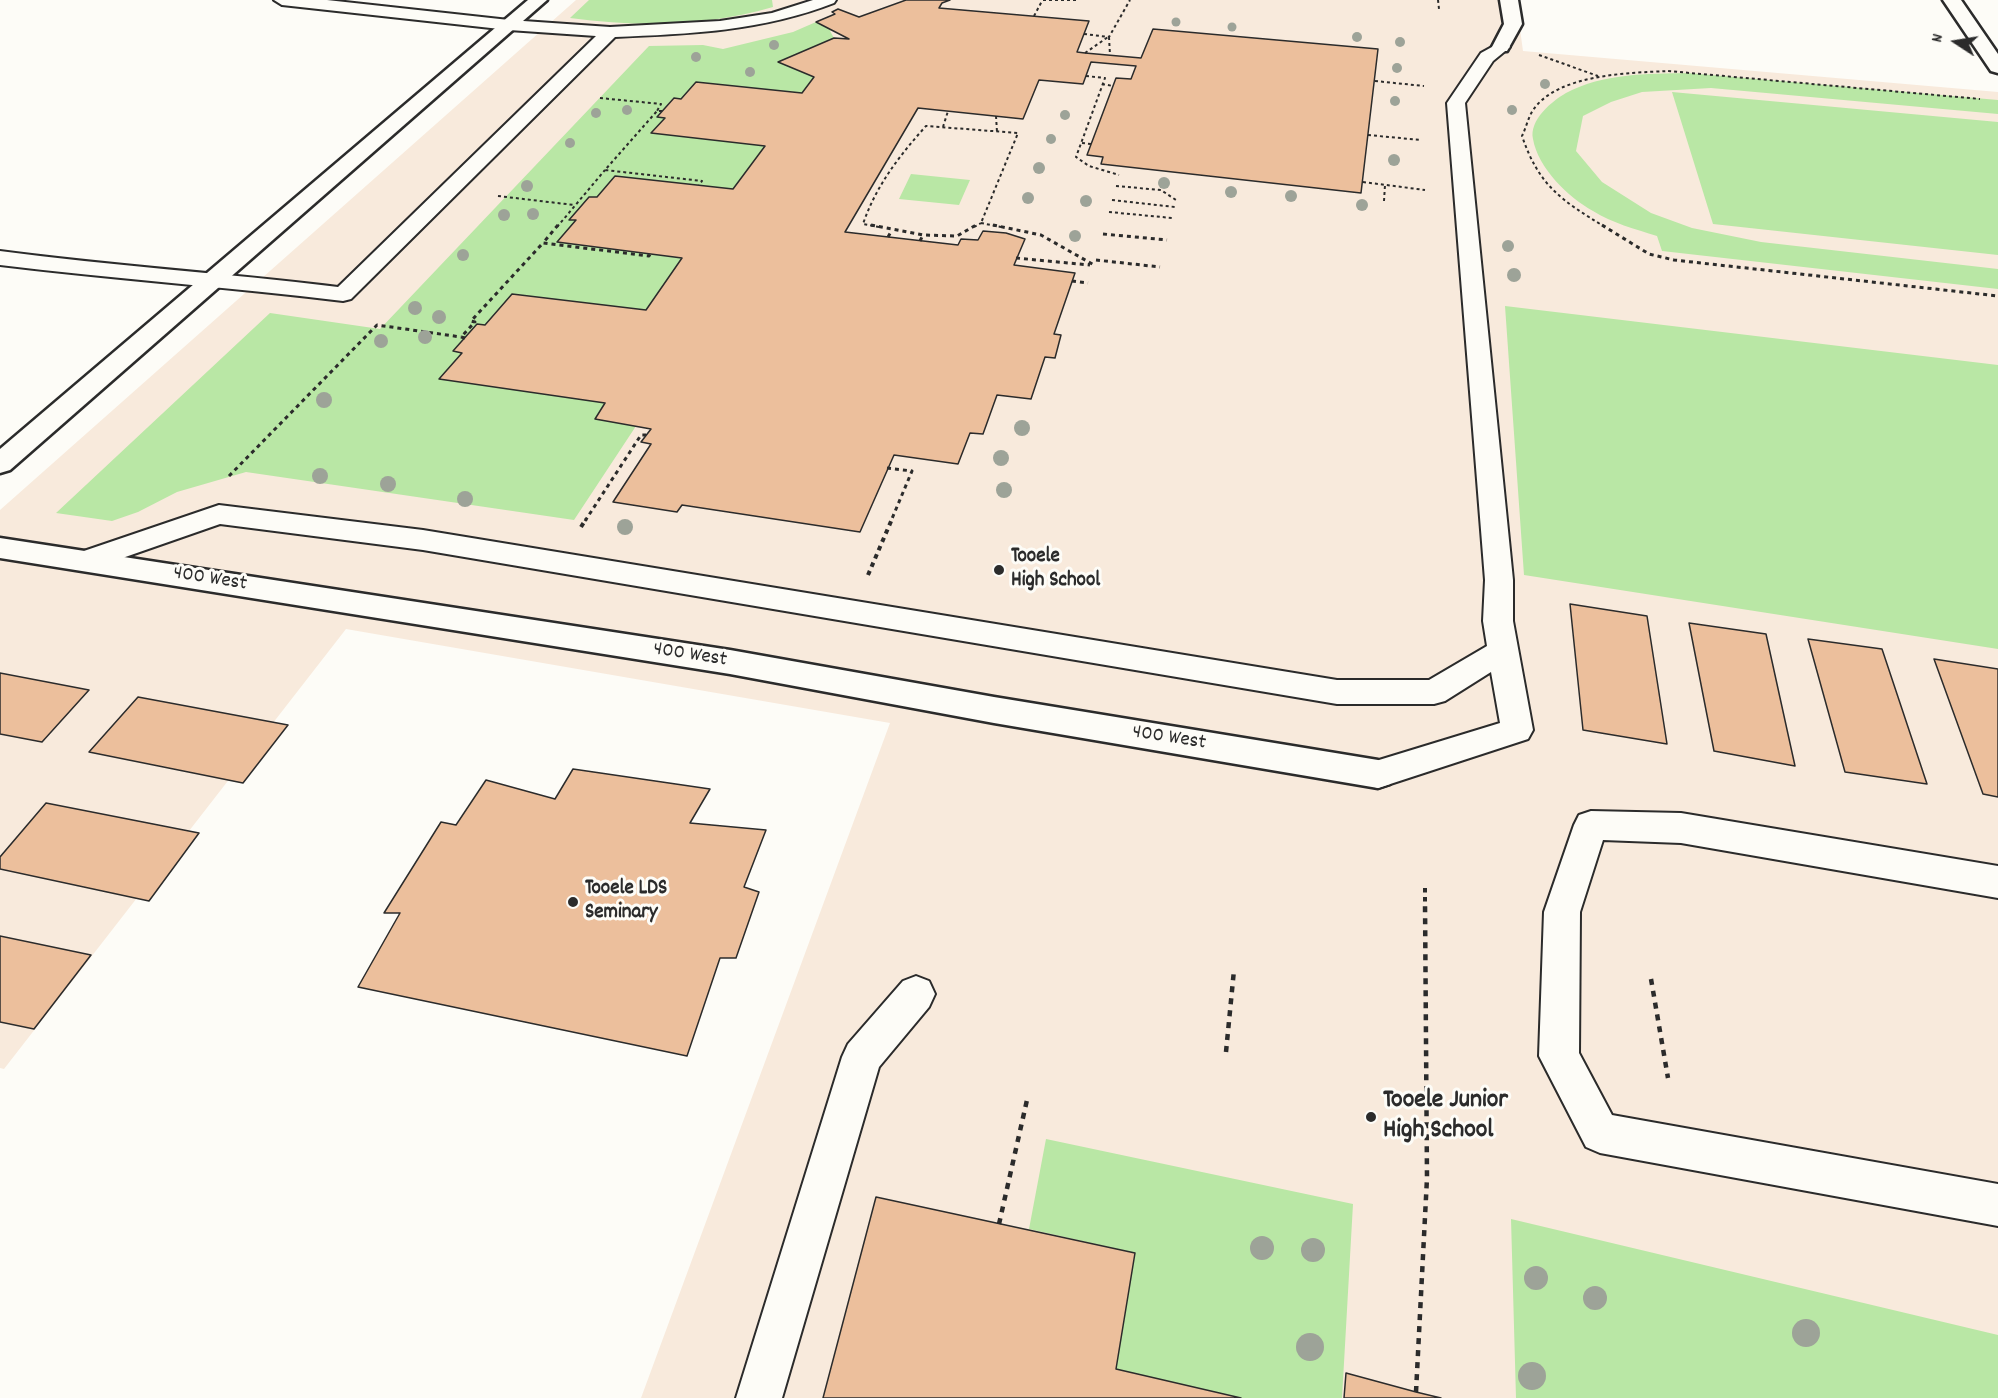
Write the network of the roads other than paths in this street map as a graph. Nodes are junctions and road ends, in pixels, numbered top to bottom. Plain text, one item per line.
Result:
1 (282, 0) edge
2 (538, 0) edge
3 (828, 0) edge
4 (1509, 0) edge
5 (1952, 0) edge
6 (509, 25) junction
7 (610, 32) junction
8 (1501, 47) joint
9 (1998, 67) edge
10 (0, 258) edge
11 (216, 279) junction
12 (0, 464) edge
13 (0, 548) edge
14 (88, 560) junction
15 (1504, 650) junction
16 (1378, 774) joint
17 (1998, 882) edge
18 (916, 994) dead end
19 (1998, 1204) edge
20 (759, 1398) edge

1 - 6 lane
2 - 6 street
3 - 7 lane
4 - 8 street
5 - 9 street
6 - 7 lane
6 - 11 street
7 - 11 lane
8 - 15 lane
10 - 11 lane
11 - 12 street
13 - 14 street, 400 West
14 - 15 lane
14 - 16 street, 400 West
15 - 16 lane
17 - 19 lane
18 - 20 lane

